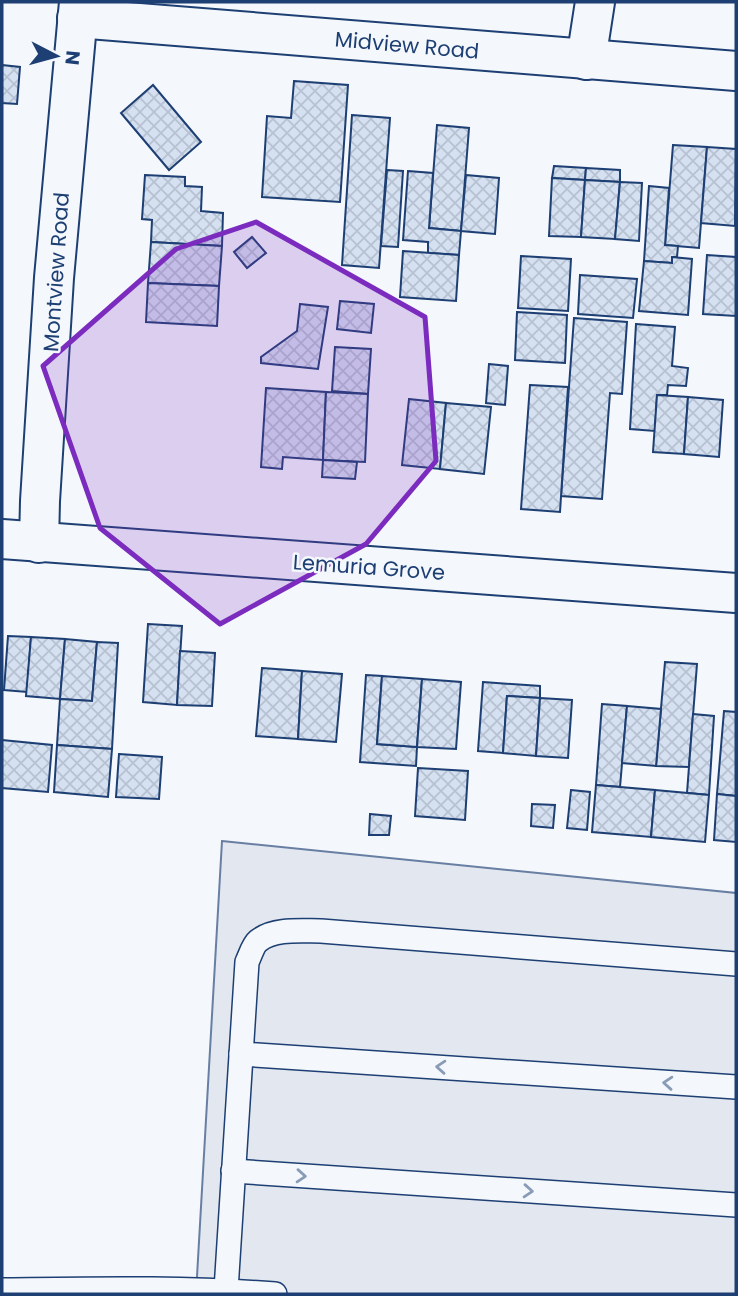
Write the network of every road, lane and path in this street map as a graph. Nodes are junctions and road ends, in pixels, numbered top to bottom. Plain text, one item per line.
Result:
1 (595, 2) edge
2 (78, 10) edge
3 (586, 60) junction
4 (736, 71) edge
5 (20, 541) edge
6 (736, 593) edge
7 (736, 964) edge
8 (241, 1054) junction
9 (736, 1087) edge
10 (233, 1171) junction
11 (736, 1205) edge
12 (2, 1290) edge
13 (226, 1290) junction
14 (275, 1294) edge

1 - 3 street
2 - 3 street, Midview Road
2 - 5 street, Montview Road
3 - 4 street, Midview Road
5 - 6 street, Lemuria Grove
7 - 8 lane
9 -> 8 lane
8 - 10 lane
10 -> 11 lane
10 - 13 lane
12 - 13 lane
13 - 14 lane

